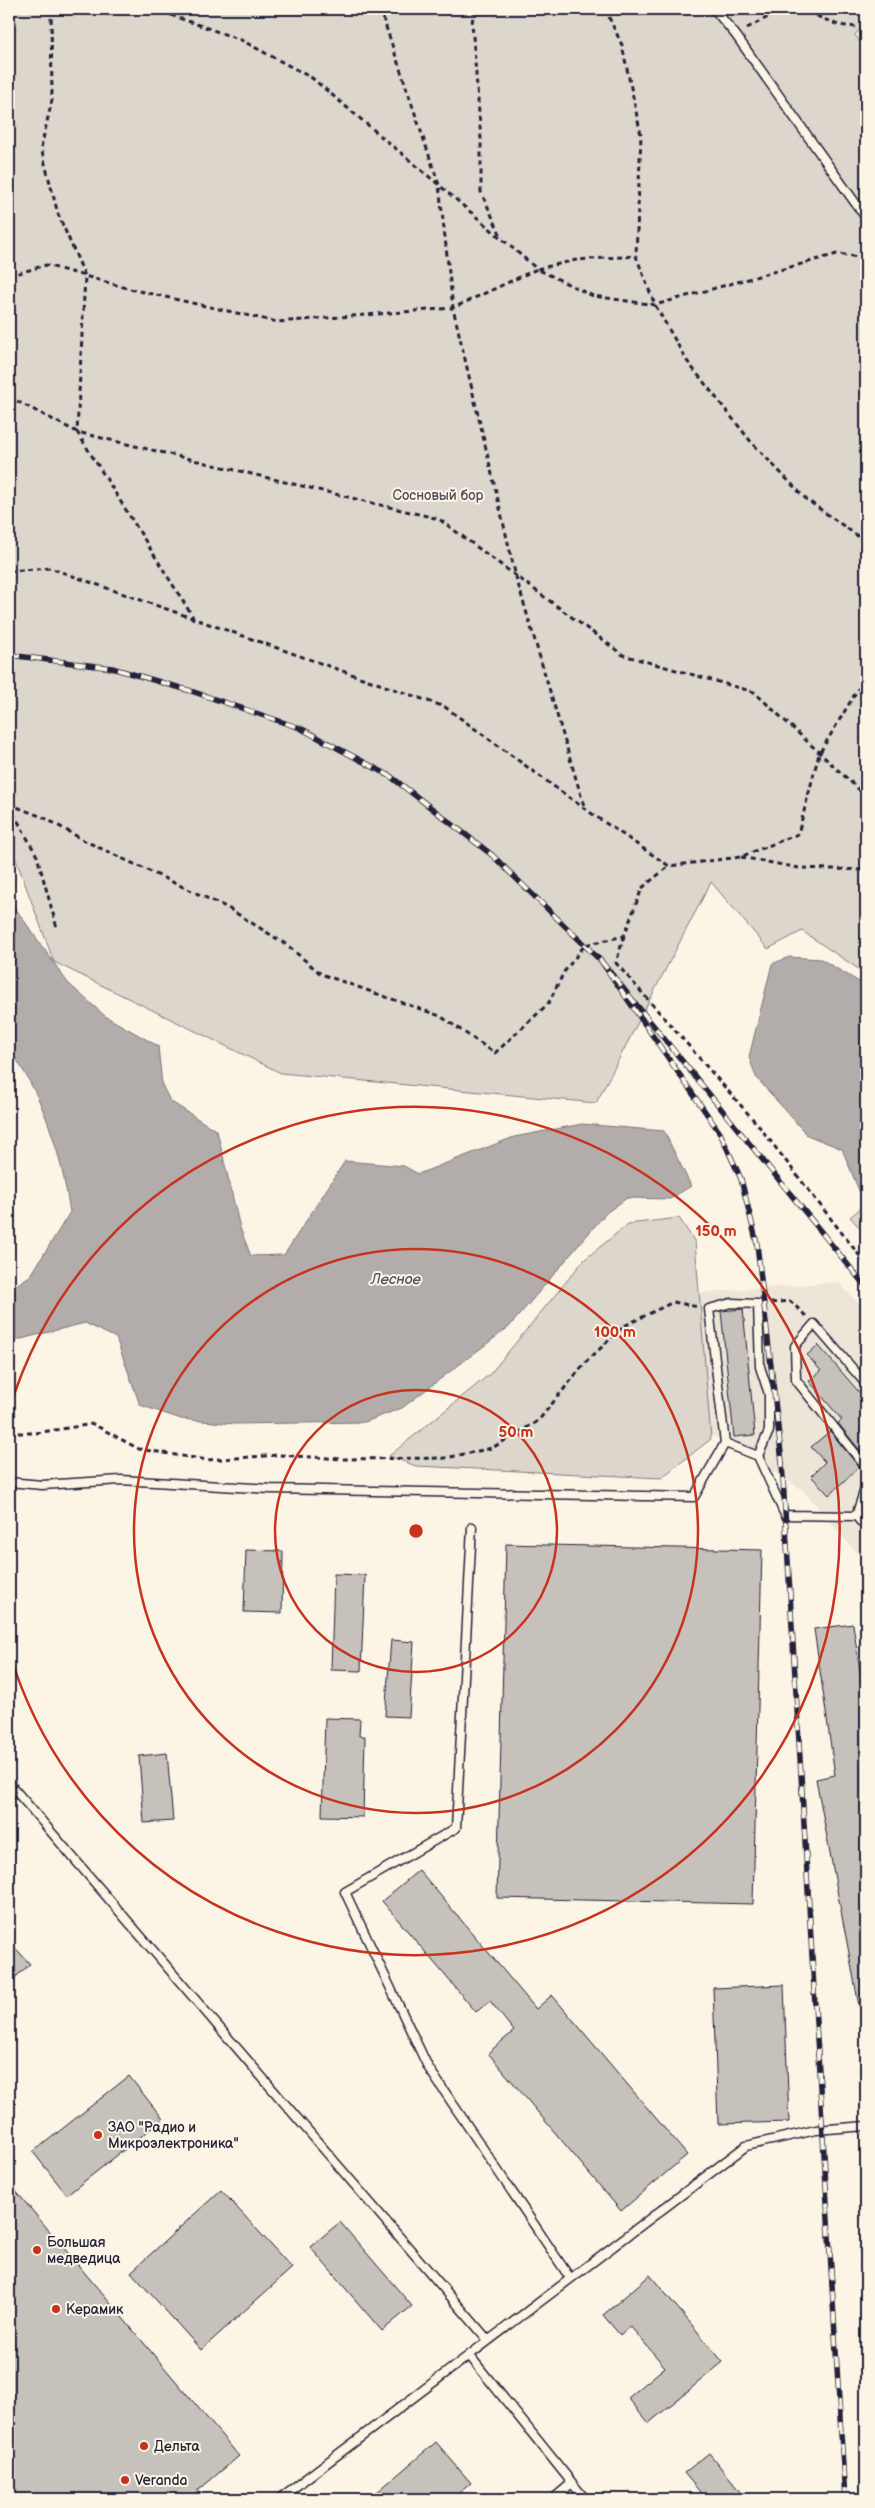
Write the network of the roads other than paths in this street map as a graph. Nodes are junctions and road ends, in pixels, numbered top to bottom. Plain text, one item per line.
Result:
1 (714, 9) edge
2 (866, 218) edge
3 (866, 1384) edge
4 (725, 1443) junction
5 (758, 1456) junction
6 (866, 1468) edge
7 (9, 1482) edge
8 (866, 1486) edge
9 (856, 1516) junction
10 (472, 1527) dead end
11 (866, 1528) edge
12 (9, 1783) edge
13 (866, 2126) edge
14 (570, 2278) junction
15 (488, 2340) junction
16 (469, 2355) junction
17 (572, 2483) junction
18 (280, 2499) edge
19 (553, 2499) edge
20 (585, 2499) edge

1 - 2 lane
3 - 6 lane
4 - 5 lane
4 - 5 lane
4 - 7 lane
5 - 9 lane
8 - 9 lane
9 - 11 lane
10 - 14 lane
12 - 15 lane
13 - 14 lane
14 - 15 lane
15 - 16 lane
16 - 17 lane
16 - 18 lane
17 - 19 lane
17 - 20 lane

